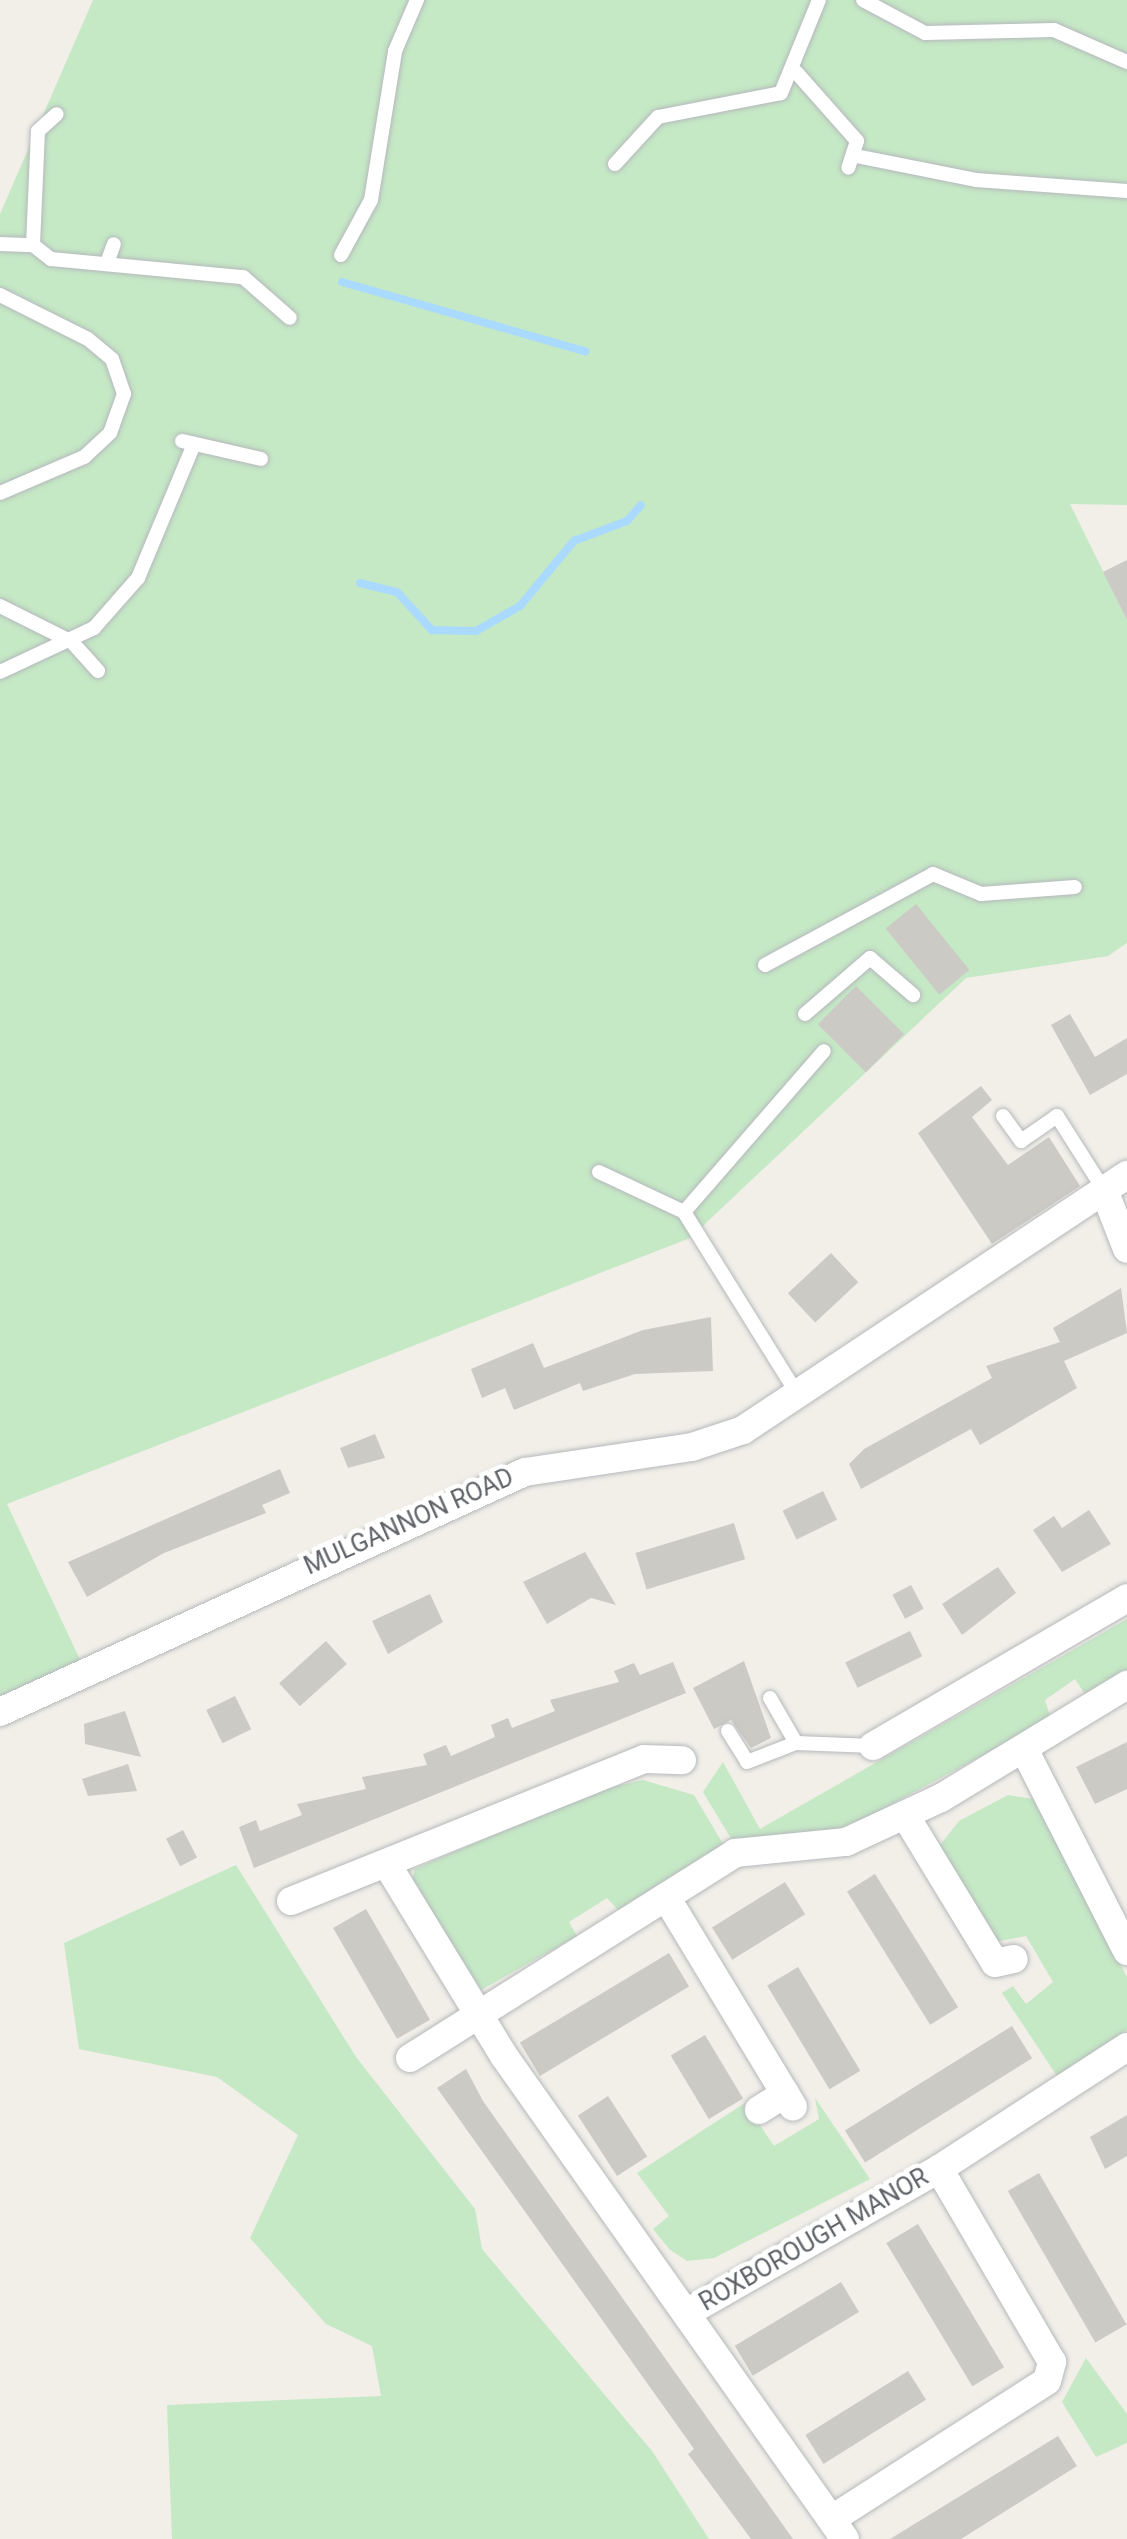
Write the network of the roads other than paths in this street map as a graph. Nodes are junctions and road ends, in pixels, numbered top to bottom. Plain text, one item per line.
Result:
1 (417, 0) edge
2 (820, 0) edge
3 (863, 0) edge
4 (1127, 62) edge
5 (796, 72) junction
6 (57, 114) dead end
7 (615, 164) dead end
8 (1127, 191) edge
9 (0, 244) edge
10 (114, 244) dead end
11 (33, 245) junction
12 (341, 255) dead end
13 (107, 263) junction
14 (0, 294) edge
15 (290, 318) dead end
16 (260, 459) dead end
17 (0, 493) edge
18 (0, 606) edge
19 (72, 642) junction
20 (98, 671) dead end
21 (0, 672) edge
22 (1075, 887) dead end
23 (765, 966) dead end
24 (913, 995) dead end
25 (805, 1014) dead end
26 (824, 1051) dead end
27 (1004, 1116) dead end
28 (599, 1172) dead end
29 (1116, 1183) edge
30 (684, 1212) junction
31 (1127, 1248) edge
32 (800, 1399) junction
33 (1127, 1598) edge
34 (1127, 1684) edge
35 (770, 1698) dead end
36 (0, 1712) edge
37 (728, 1731) dead end
38 (796, 1743) junction
39 (873, 1746) joint
40 (1024, 1749) junction
41 (682, 1760) dead end
42 (904, 1815) junction
43 (388, 1866) junction
44 (666, 1897) junction
45 (291, 1901) dead end
46 (1127, 1952) edge
47 (1014, 1959) dead end
48 (480, 2015) junction
49 (1127, 2047) edge
50 (410, 2058) dead end
51 (759, 2110) dead end
52 (939, 2169) junction
53 (688, 2312) junction
54 (838, 2529) edge

1 - 12 lane
2 - 5 lane
3 - 4 lane
5 - 7 lane
5 - 8 lane
6 - 11 lane
9 - 11 lane
10 - 13 lane
11 - 13 lane
13 - 15 lane
14 - 17 lane
16 - 19 lane
18 - 19 lane
19 - 20 lane
19 - 21 lane
22 - 23 lane
24 - 25 lane
26 - 30 lane
27 - 29 lane
28 - 30 lane
29 - 31 street
29 - 32 street, MULGANNON ROAD
30 - 32 lane
32 - 36 street, MULGANNON ROAD
33 - 39 street
34 - 40 street
35 - 38 lane
37 - 38 lane
38 - 39 lane
40 - 42 street
40 - 46 street
41 - 43 street
42 - 44 street
42 - 47 street
43 - 45 street
43 - 48 street, ROXBOROUGH MANOR
44 - 48 street
44 - 51 street
48 - 50 street
48 - 53 street, ROXBOROUGH MANOR
49 - 52 street, ROXBOROUGH MANOR
52 - 53 street, ROXBOROUGH MANOR
52 - 54 street, ROXBOROUGH MANOR
53 - 54 street, ROXBOROUGH MANOR

